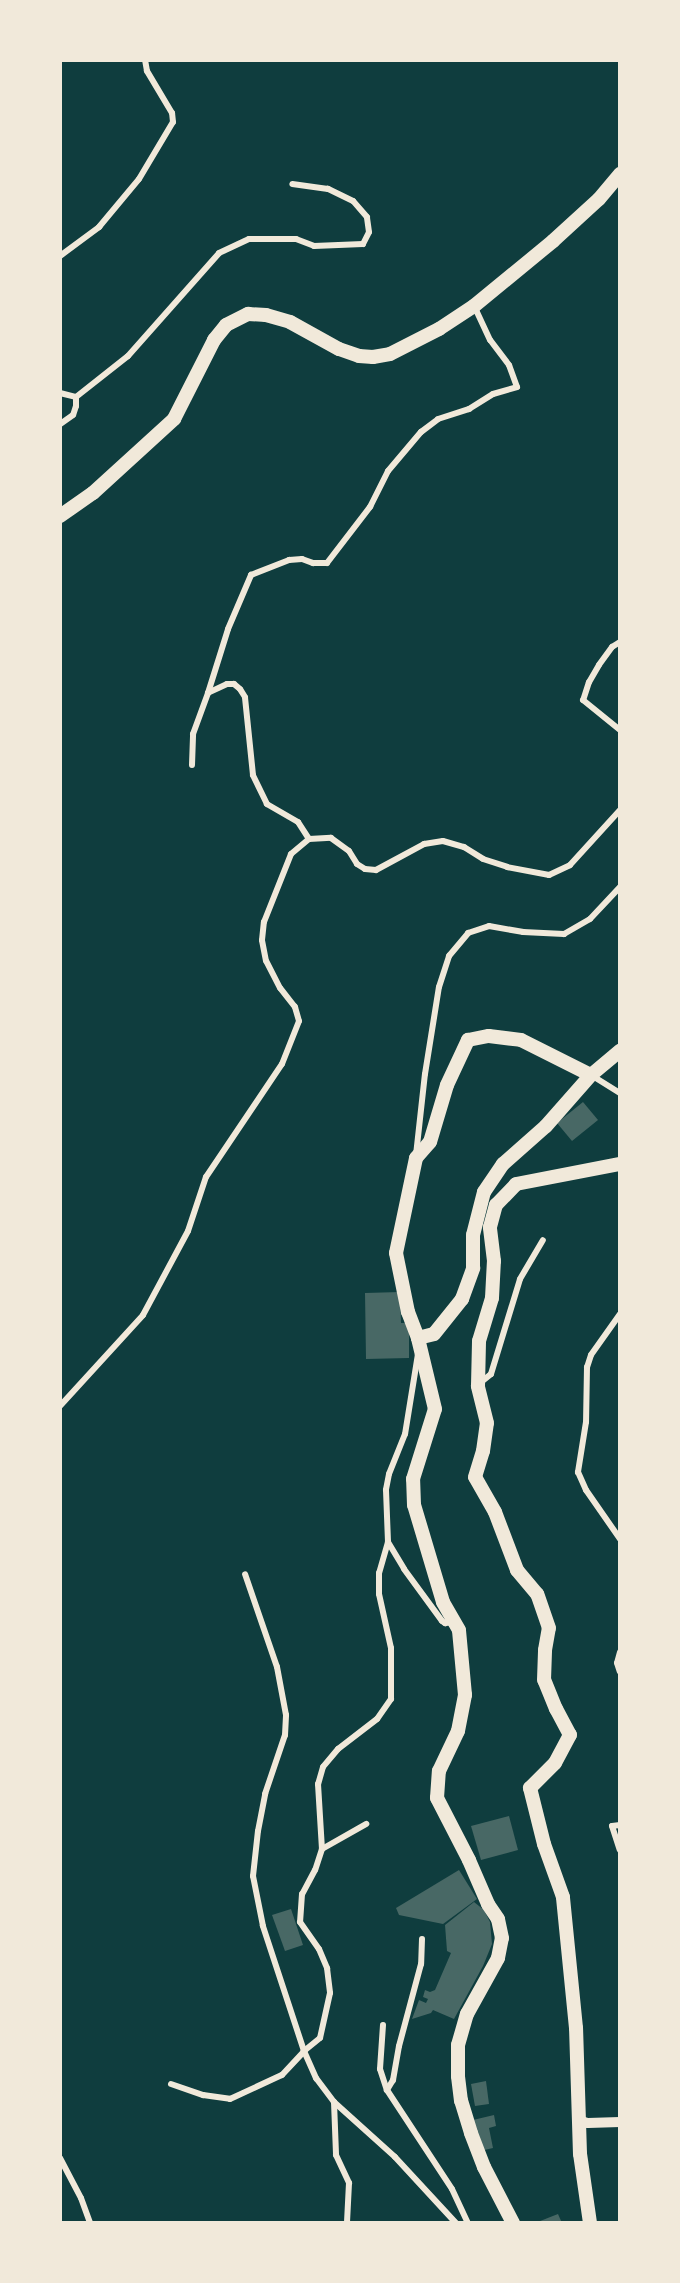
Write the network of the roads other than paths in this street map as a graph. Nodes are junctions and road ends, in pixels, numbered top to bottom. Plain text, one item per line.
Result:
1 (145, 60) edge
2 (620, 174) edge
3 (292, 184) dead end
4 (60, 256) edge
5 (474, 306) junction
6 (60, 393) edge
7 (76, 397) junction
8 (60, 424) edge
9 (60, 516) edge
10 (620, 642) edge
11 (208, 693) junction
12 (620, 730) edge
13 (192, 765) dead end
14 (620, 810) edge
15 (309, 839) junction
16 (620, 887) edge
17 (620, 1051) edge
18 (591, 1076) junction
19 (620, 1092) edge
20 (416, 1158) junction
21 (620, 1164) edge
22 (543, 1240) dead end
23 (620, 1314) edge
24 (419, 1342) junction
25 (478, 1386) junction
26 (60, 1406) edge
27 (620, 1539) edge
28 (388, 1542) junction
29 (245, 1574) dead end
30 (454, 1622) junction
31 (620, 1652) edge
32 (620, 1672) edge
33 (366, 1824) dead end
34 (620, 1825) edge
35 (322, 1849) junction
36 (620, 1850) edge
37 (422, 1939) dead end
38 (383, 2025) dead end
39 (304, 2051) junction
40 (171, 2084) dead end
41 (387, 2090) junction
42 (334, 2102) junction
43 (578, 2120) junction
44 (620, 2122) edge
45 (60, 2158) edge
46 (90, 2223) edge
47 (347, 2223) edge
48 (456, 2223) edge
49 (468, 2223) edge
50 (513, 2223) edge
51 (590, 2223) edge

1 - 4 street
2 - 5 main road
3 - 7 street
5 - 9 main road
5 - 11 street
6 - 7 street
7 - 8 street
10 - 12 street
11 - 13 street
11 - 15 street
14 - 15 street
15 - 26 street
16 - 20 street
17 - 18 main road
18 - 19 street
18 - 20 main road
18 - 24 main road
20 - 24 main road
21 - 25 main road
22 - 25 street
23 - 27 street
24 - 28 street
24 - 30 main road
25 - 43 main road
28 - 30 street
28 - 35 street
29 - 39 street
30 - 50 main road
31 - 32 street
33 - 35 street
34 - 36 street
35 - 39 street
37 - 41 street
38 - 41 street
39 - 40 street
39 - 42 street
41 - 49 street
42 - 47 street
42 - 48 street
43 - 44 street
43 - 51 main road
45 - 46 street

